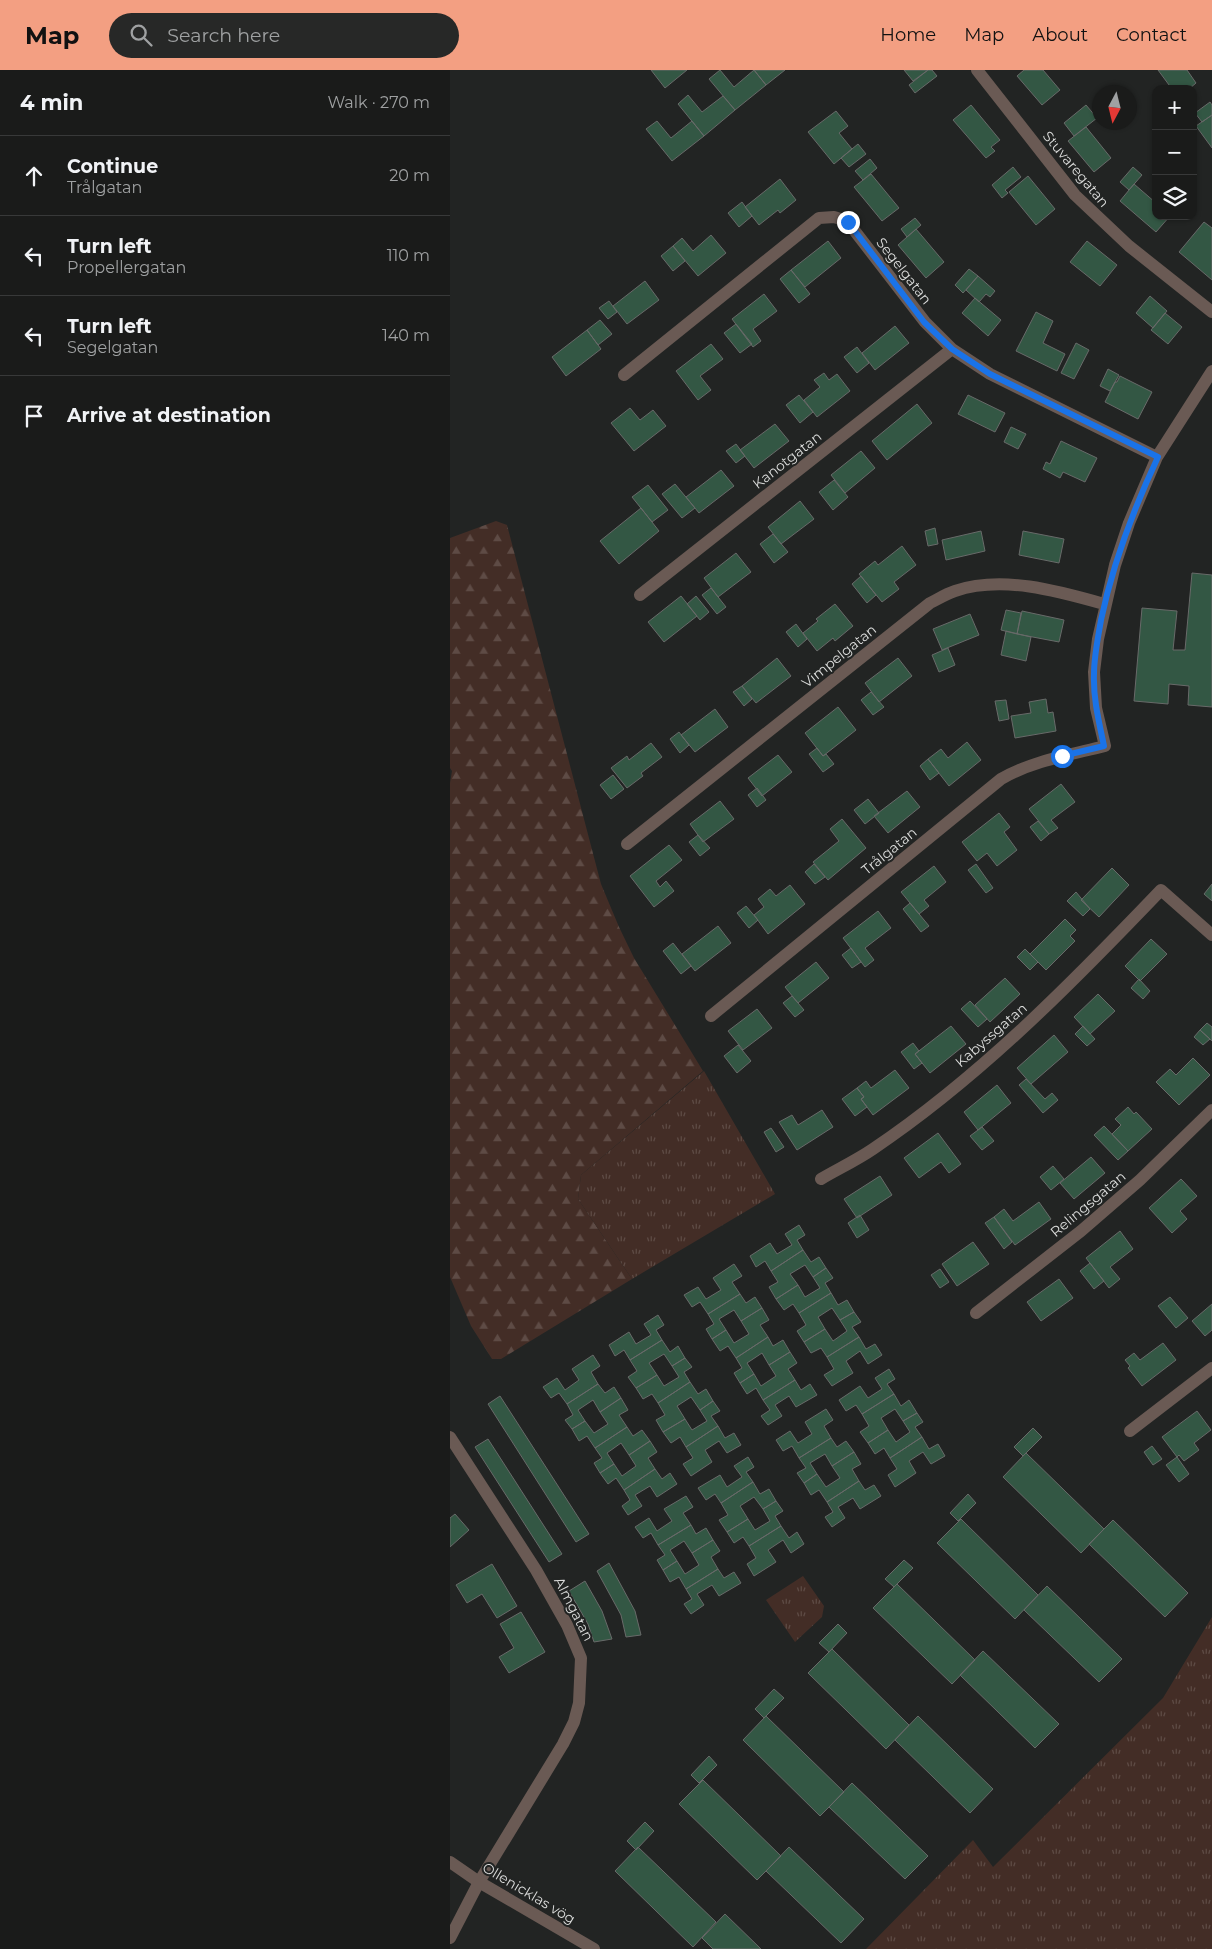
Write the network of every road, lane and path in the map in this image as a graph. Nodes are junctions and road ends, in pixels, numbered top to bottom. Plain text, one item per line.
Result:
1 (977, 70) edge
2 (1212, 312) edge
3 (952, 349) junction
4 (1212, 371) edge
5 (624, 375) dead end
6 (1158, 457) junction
7 (640, 595) dead end
8 (1104, 604) junction
9 (627, 844) dead end
10 (1212, 935) edge
11 (711, 1016) dead end
12 (1212, 1110) edge
13 (821, 1179) dead end
14 (976, 1313) dead end
15 (1212, 1368) edge
16 (1130, 1430) dead end
17 (450, 1437) edge
18 (450, 1862) edge
19 (479, 1882) junction
20 (450, 1938) edge
21 (594, 1949) edge

1 - 2 street, Stuvaregatan
3 - 5 street, Segelgatan
3 - 6 street, Segelgatan
3 - 7 street, Kanotgatan
4 - 6 street
6 - 8 street
8 - 9 street, Vimpelgatan
8 - 11 street, Trålgatan
10 - 13 street, Kabyssgatan
12 - 14 street, Relingsgatan
15 - 16 street
17 - 19 street, Almgatan
18 - 19 street, Ollenicklas vög
19 - 20 street, Almgatan
19 - 21 street, Ollenicklas vög

